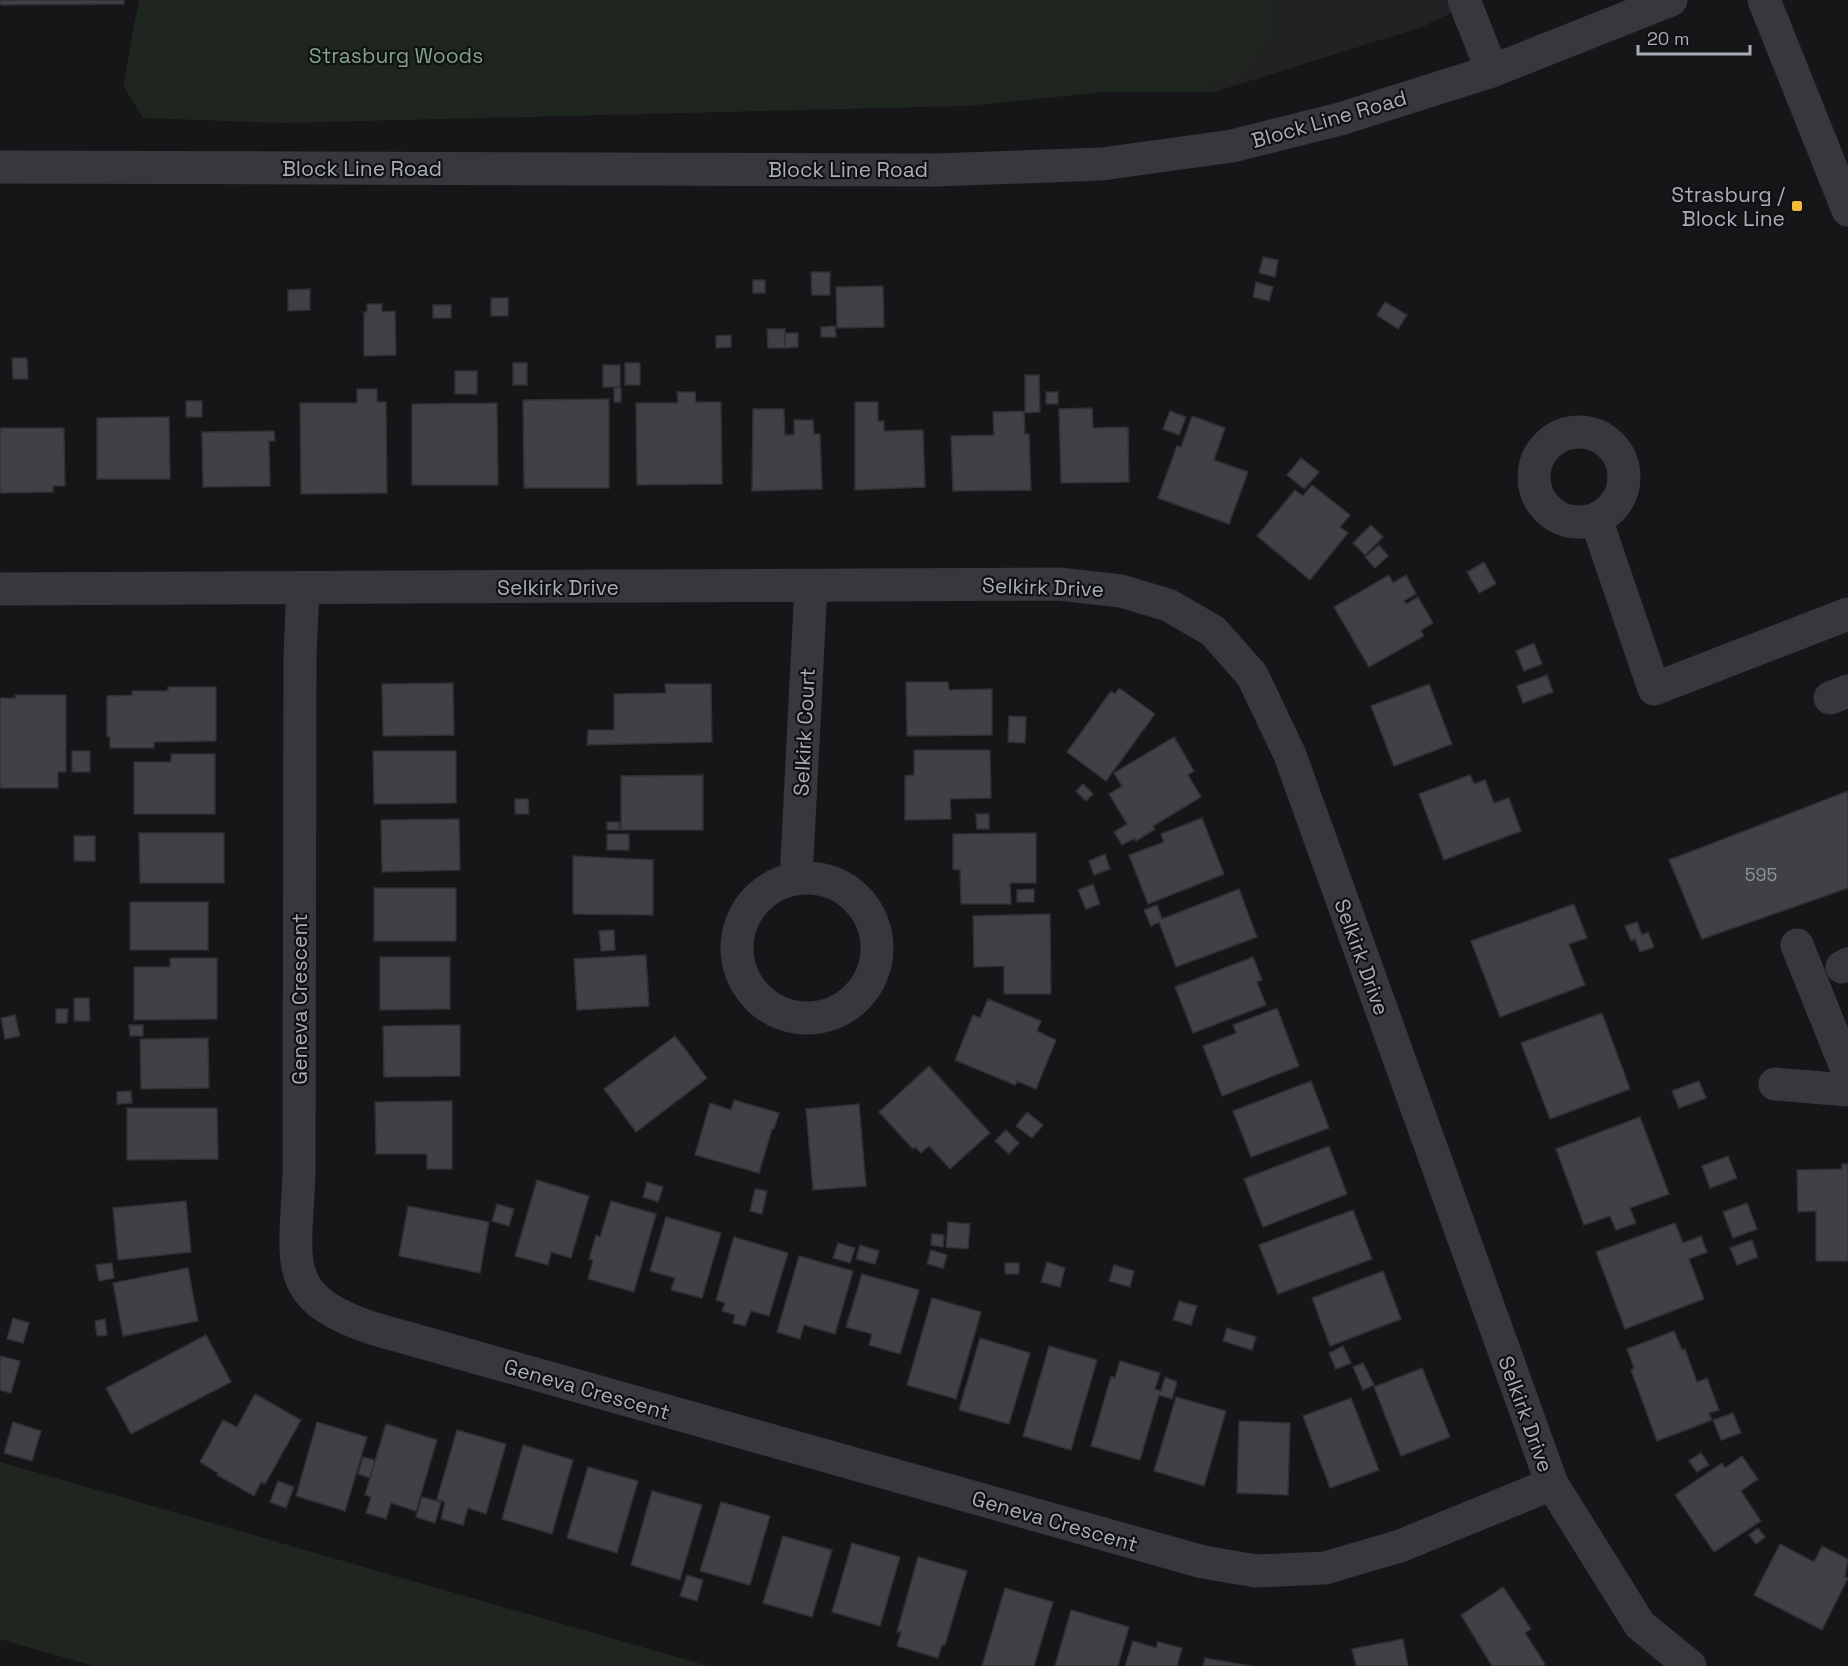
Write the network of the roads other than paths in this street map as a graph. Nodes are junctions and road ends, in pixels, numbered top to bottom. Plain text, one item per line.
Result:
1 (1464, 0) edge
2 (1671, 0) edge
3 (1764, 0) edge
4 (1492, 71) junction
5 (0, 166) edge
6 (1848, 210) edge
7 (1596, 519) dead end
8 (811, 586) junction
9 (303, 588) junction
10 (0, 589) edge
11 (1848, 614) edge
12 (796, 879) junction
13 (1797, 945) dead end
14 (1848, 1072) edge
15 (1775, 1084) dead end
16 (1848, 1090) edge
17 (1552, 1484) junction
18 (1690, 1666) edge

1 - 4 street
2 - 4 street, Block Line Road
3 - 6 street
4 - 5 street, Block Line Road
7 - 11 street
8 - 9 street, Selkirk Drive
8 - 12 street, Selkirk Court
8 - 17 street, Selkirk Drive
9 - 10 street, Selkirk Drive
9 - 17 street, Geneva Crescent
12 - 12 street
13 - 14 street
15 - 16 street
17 - 18 street, Selkirk Drive

